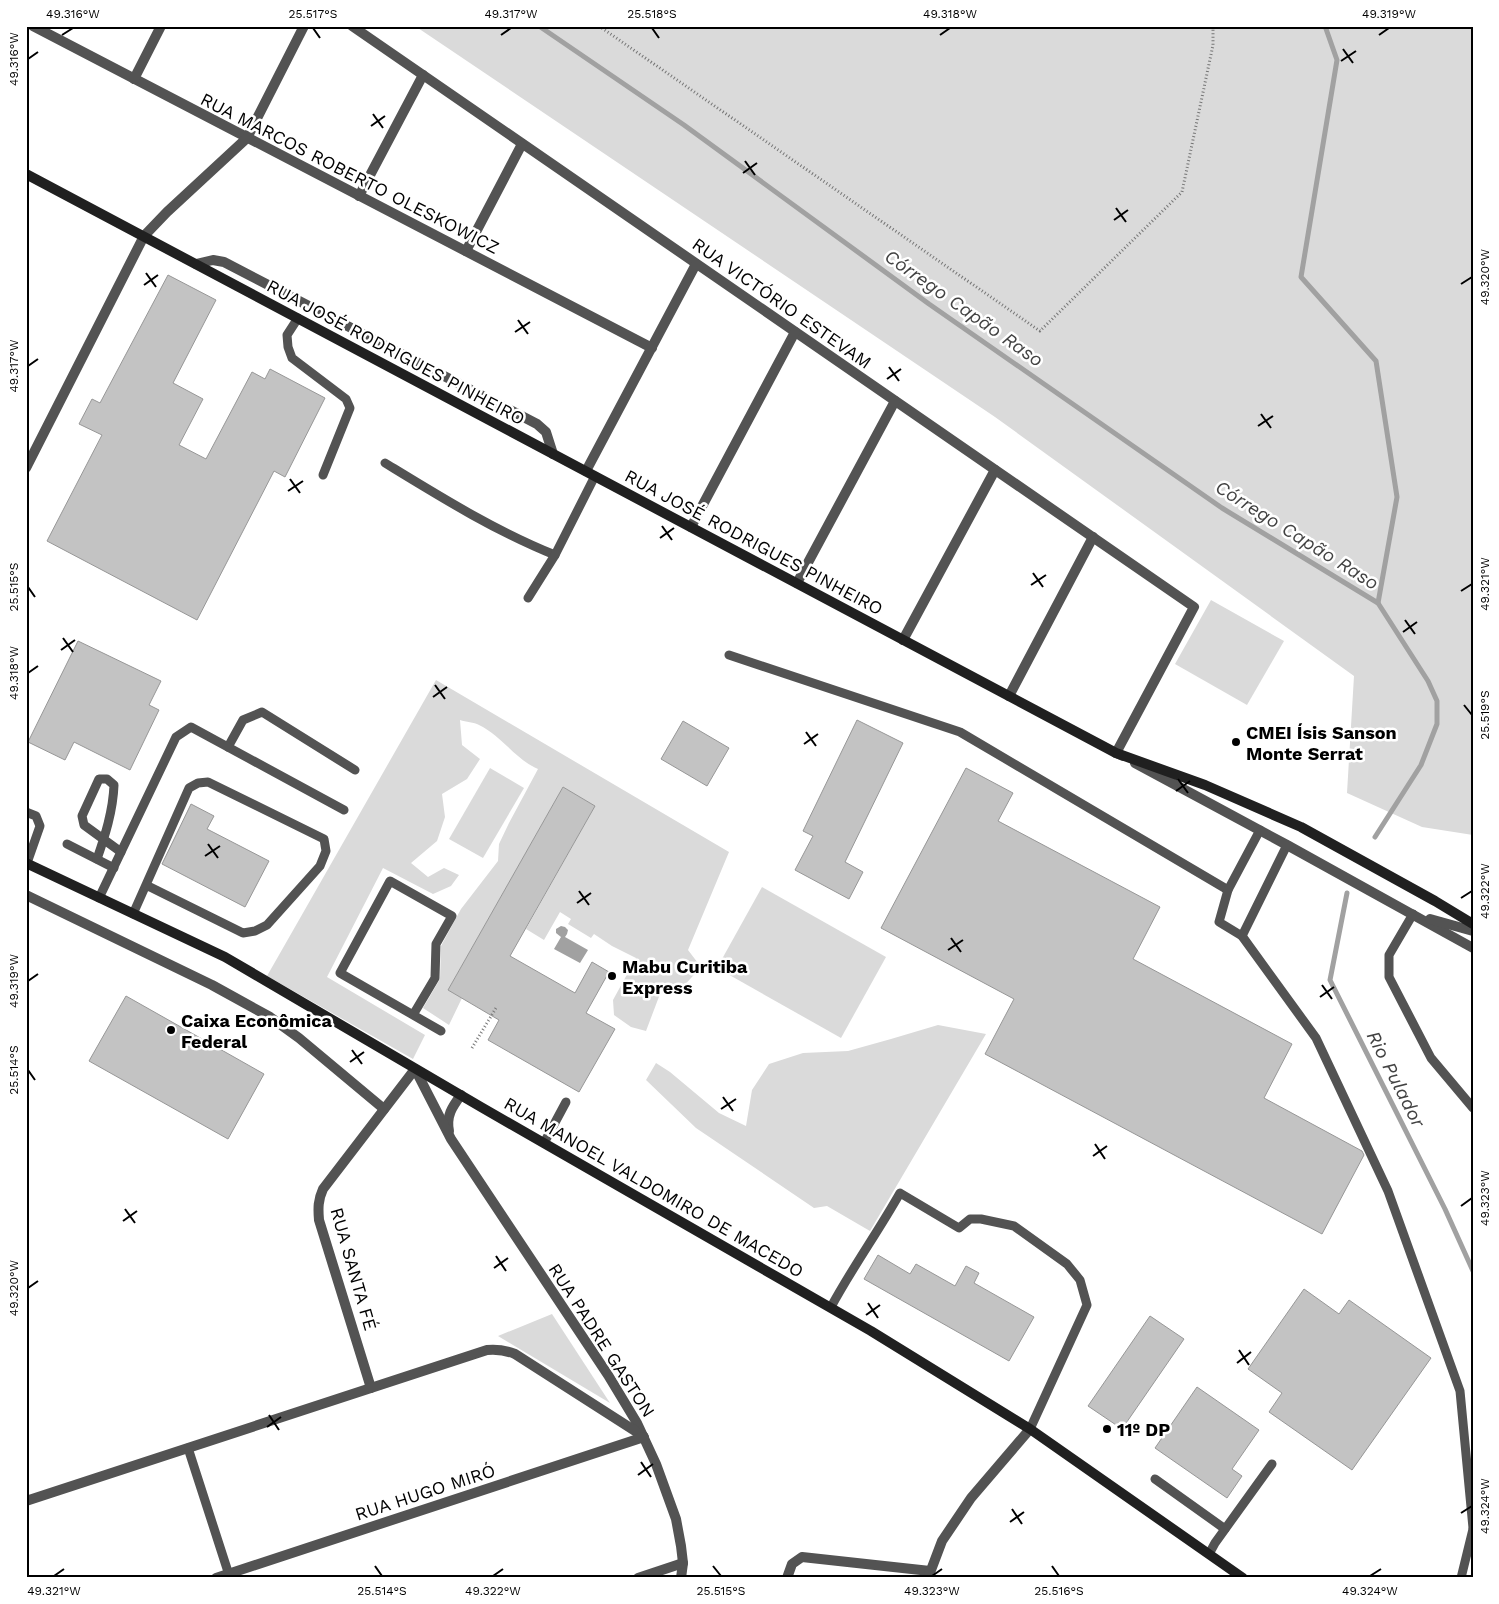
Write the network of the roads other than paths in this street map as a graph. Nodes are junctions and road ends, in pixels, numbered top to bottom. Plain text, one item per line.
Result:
1 (33, 26) edge
2 (161, 26) edge
3 (304, 26) edge
4 (352, 26) edge
5 (423, 75) junction
6 (134, 79) junction
7 (247, 138) junction
8 (522, 144) junction
9 (26, 174) edge
10 (359, 196) junction
11 (144, 236) junction
12 (466, 251) junction
13 (196, 264) junction
14 (696, 264) junction
15 (298, 318) junction
16 (795, 332) junction
17 (652, 348) junction
18 (895, 401) junction
19 (553, 454) junction
20 (385, 463) dead end
21 (26, 468) edge
22 (995, 470) junction
23 (591, 474) junction
24 (323, 475) dead end
25 (691, 527) junction
26 (1093, 537) junction
27 (555, 555) junction
28 (797, 584) junction
29 (528, 598) dead end
30 (903, 640) junction
31 (729, 655) dead end
32 (1009, 696) junction
33 (228, 748) junction
34 (1116, 753) junction
35 (355, 770) dead end
36 (344, 810) dead end
37 (26, 812) edge
38 (1260, 830) junction
39 (104, 840) junction
40 (67, 844) dead end
41 (1287, 845) junction
42 (121, 852) junction
43 (97, 859) junction
44 (26, 863) edge
45 (114, 868) junction
46 (146, 885) junction
47 (1228, 890) junction
48 (26, 894) edge
49 (99, 898) junction
50 (133, 914) junction
51 (1413, 914) junction
52 (1473, 924) edge
53 (1473, 931) edge
54 (1242, 936) junction
55 (1473, 948) edge
56 (413, 1015) junction
57 (441, 1031) dead end
58 (416, 1069) junction
59 (461, 1095) junction
60 (566, 1102) dead end
61 (1473, 1108) edge
62 (384, 1109) junction
63 (450, 1139) junction
64 (544, 1143) junction
65 (831, 1307) junction
66 (371, 1388) junction
67 (1030, 1429) junction
68 (644, 1437) junction
69 (188, 1448) junction
70 (1272, 1464) dead end
71 (1155, 1479) dead end
72 (26, 1501) edge
73 (1473, 1528) edge
74 (1225, 1529) junction
75 (1209, 1554) junction
76 (683, 1563) junction
77 (929, 1575) edge
78 (229, 1576) edge
79 (216, 1578) edge
80 (638, 1578) edge
81 (681, 1578) edge
82 (787, 1578) edge
83 (1243, 1578) edge
84 (1461, 1578) edge

1 - 6 street, RUA MARCOS ROBERTO OLESKOWICZ
2 - 6 street
3 - 7 street
4 - 5 street, RUA VICTÓRIO ESTEVAM
5 - 8 street, RUA VICTÓRIO ESTEVAM
5 - 10 street
6 - 7 street, RUA MARCOS ROBERTO OLESKOWICZ
7 - 10 street, RUA MARCOS ROBERTO OLESKOWICZ
7 - 11 street
8 - 12 street
8 - 14 street, RUA VICTÓRIO ESTEVAM
9 - 11 main road, RUA JOSÉ RODRIGUES PINHEIRO
10 - 12 street, RUA MARCOS ROBERTO OLESKOWICZ
11 - 13 main road, RUA JOSÉ RODRIGUES PINHEIRO
11 - 21 street
12 - 17 street, RUA MARCOS ROBERTO OLESKOWICZ
13 - 15 main road, RUA JOSÉ RODRIGUES PINHEIRO
13 - 19 street
14 - 16 street, RUA VICTÓRIO ESTEVAM
14 - 17 street
15 - 19 main road, RUA JOSÉ RODRIGUES PINHEIRO
15 - 24 lane
16 - 18 street, RUA VICTÓRIO ESTEVAM
16 - 25 street
17 - 23 street
18 - 22 street, RUA VICTÓRIO ESTEVAM
18 - 28 street
19 - 23 main road, RUA JOSÉ RODRIGUES PINHEIRO
20 - 27 lane
22 - 26 street, RUA VICTÓRIO ESTEVAM
22 - 30 street
23 - 25 main road, RUA JOSÉ RODRIGUES PINHEIRO
23 - 27 lane
25 - 28 main road, RUA JOSÉ RODRIGUES PINHEIRO
26 - 32 street
26 - 34 street, RUA VICTÓRIO ESTEVAM
27 - 29 lane
28 - 30 main road, RUA JOSÉ RODRIGUES PINHEIRO
30 - 32 main road, RUA JOSÉ RODRIGUES PINHEIRO
31 - 47 lane
32 - 34 main road, RUA JOSÉ RODRIGUES PINHEIRO
33 - 35 lane
33 - 36 lane
33 - 42 lane
34 - 38 street
34 - 52 main road, RUA JOSÉ RODRIGUES PINHEIRO
37 - 44 lane
38 - 41 street
38 - 47 lane
39 - 39 lane
39 - 42 lane
39 - 43 lane
40 - 43 lane
41 - 51 street
41 - 54 lane
42 - 45 lane
43 - 45 lane
44 - 49 main road, RUA MANOEL VALDOMIRO DE MACEDO
45 - 49 lane
46 - 46 lane
46 - 50 lane
47 - 54 lane
48 - 62 street
49 - 50 main road, RUA MANOEL VALDOMIRO DE MACEDO
50 - 58 main road, RUA MANOEL VALDOMIRO DE MACEDO
51 - 53 street
51 - 55 street
51 - 61 lane
54 - 73 lane
56 - 56 lane
56 - 57 lane
58 - 59 main road, RUA MANOEL VALDOMIRO DE MACEDO
58 - 62 street, RUA SANTA FÉ
58 - 63 street, RUA PADRE GASTON
59 - 63 street
59 - 64 main road, RUA MANOEL VALDOMIRO DE MACEDO
60 - 64 lane
62 - 66 street, RUA SANTA FÉ
63 - 68 street, RUA PADRE GASTON
64 - 65 main road, RUA MANOEL VALDOMIRO DE MACEDO
65 - 67 main road, RUA MANOEL VALDOMIRO DE MACEDO
65 - 67 lane
66 - 68 street
66 - 69 street
67 - 75 main road, RUA MANOEL VALDOMIRO DE MACEDO
67 - 77 street
68 - 76 street, RUA PADRE GASTON
68 - 78 street, RUA HUGO MIRÓ
69 - 72 street
69 - 78 lane
70 - 74 lane
71 - 74 lane
73 - 84 lane
74 - 75 lane
75 - 83 main road, RUA MANOEL VALDOMIRO DE MACEDO
76 - 80 street
76 - 81 street, RUA PADRE GASTON
77 - 82 street
78 - 79 street, RUA HUGO MIRÓ

